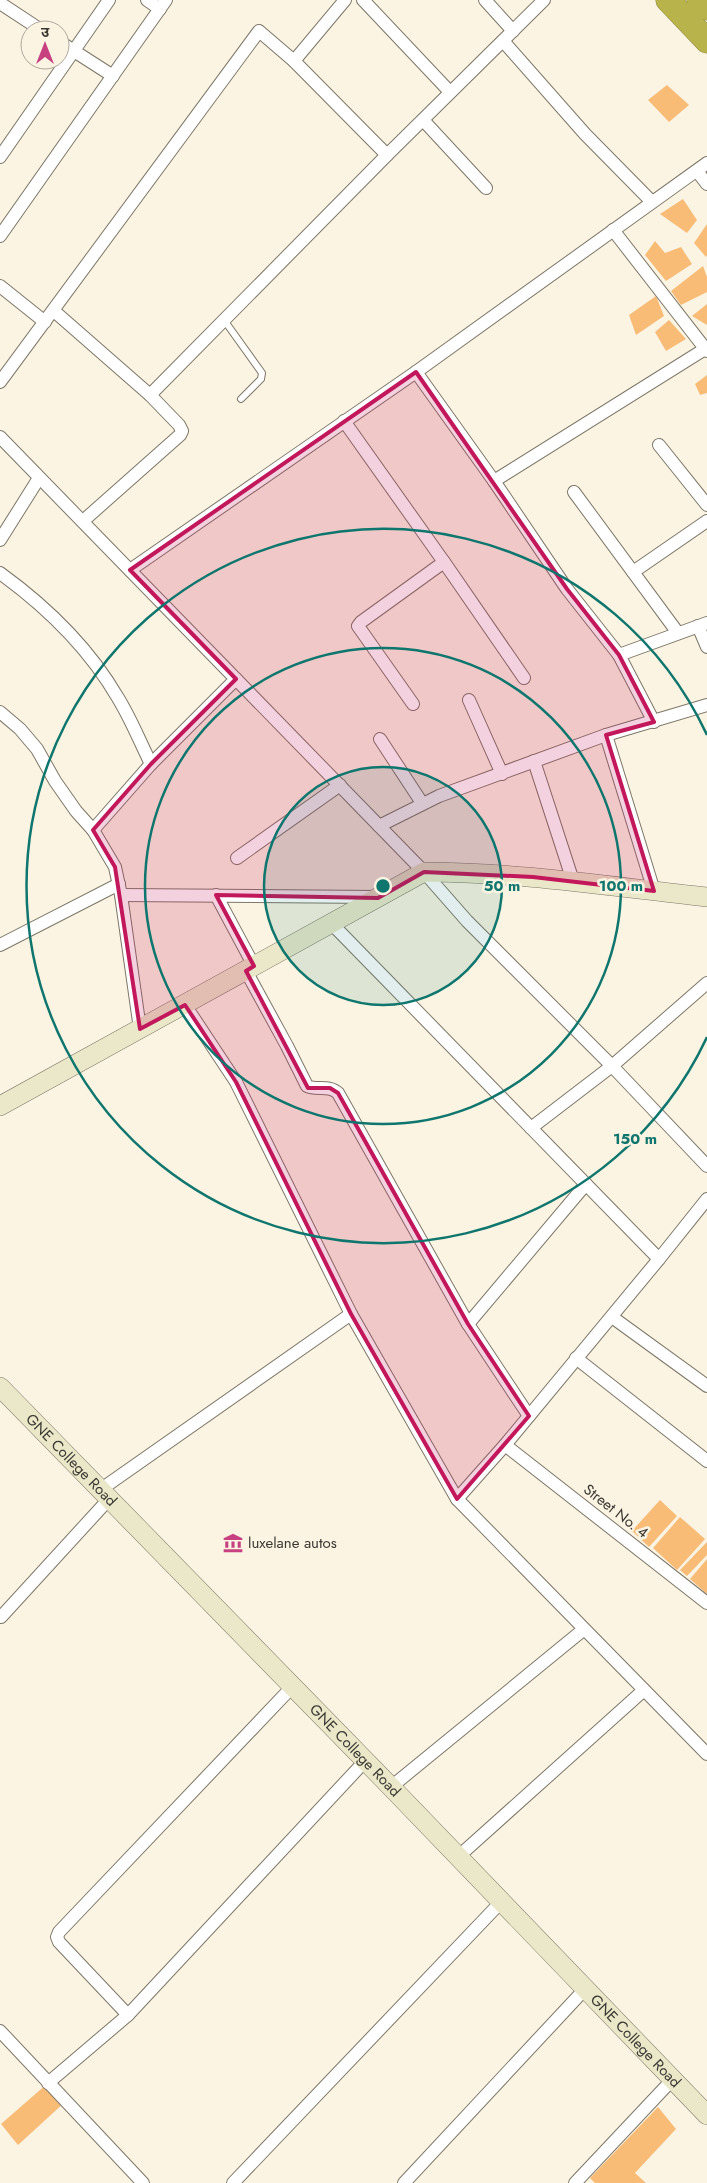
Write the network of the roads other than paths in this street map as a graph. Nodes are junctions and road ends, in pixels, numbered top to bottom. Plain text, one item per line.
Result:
1 (109, 0) edge
2 (147, 0) edge
3 (345, 0) edge
4 (364, 0) edge
5 (485, 0) edge
6 (544, 0) edge
7 (668, 0) edge
8 (699, 0) edge
9 (0, 3) edge
10 (163, 4) edge
11 (707, 8) edge
12 (26, 20) edge
13 (513, 31) junction
14 (503, 41) junction
15 (707, 41) edge
16 (70, 48) edge
17 (73, 50) junction
18 (294, 61) junction
19 (113, 76) junction
20 (450, 92) junction
21 (423, 120) junction
22 (387, 155) junction
23 (0, 157) edge
24 (702, 167) edge
25 (707, 184) edge
26 (486, 188) dead end
27 (652, 202) junction
28 (613, 230) junction
29 (0, 236) edge
30 (0, 286) edge
31 (54, 311) junction
32 (224, 320) junction
33 (45, 322) junction
34 (706, 350) edge
35 (416, 372) junction
36 (0, 382) edge
37 (150, 394) junction
38 (241, 399) dead end
39 (344, 421) junction
40 (0, 437) edge
41 (659, 445) dead end
42 (40, 478) junction
43 (494, 480) junction
44 (574, 492) dead end
45 (707, 504) edge
46 (83, 521) junction
47 (707, 521) edge
48 (0, 540) edge
49 (444, 562) junction
50 (130, 570) junction
51 (633, 572) junction
52 (0, 573) edge
53 (703, 625) edge
54 (678, 633) junction
55 (707, 646) edge
56 (620, 655) junction
57 (524, 678) dead end
58 (236, 679) junction
59 (470, 700) dead end
60 (413, 704) dead end
61 (707, 705) edge
62 (0, 712) edge
63 (654, 722) junction
64 (606, 735) junction
65 (380, 739) dead end
66 (534, 761) junction
67 (151, 764) junction
68 (502, 774) junction
69 (340, 785) junction
70 (422, 803) junction
71 (379, 826) junction
72 (93, 830) junction
73 (237, 858) dead end
74 (424, 872) junction
75 (574, 881) junction
76 (120, 889) junction
77 (654, 891) junction
78 (216, 895) junction
79 (707, 896) edge
80 (378, 898) junction
81 (332, 924) junction
82 (0, 945) edge
83 (250, 968) junction
84 (707, 983) edge
85 (185, 1005) junction
86 (140, 1029) junction
87 (612, 1066) junction
88 (0, 1106) edge
89 (531, 1128) junction
90 (707, 1166) edge
91 (586, 1184) junction
92 (707, 1199) edge
93 (660, 1259) junction
94 (351, 1314) junction
95 (612, 1317) junction
96 (468, 1324) junction
97 (576, 1358) junction
98 (707, 1386) edge
99 (0, 1387) edge
100 (529, 1416) junction
101 (505, 1445) junction
102 (707, 1461) edge
103 (104, 1495) junction
104 (456, 1499) junction
105 (707, 1603) edge
106 (2, 1617) dead end
107 (583, 1630) junction
108 (293, 1686) junction
109 (644, 1690) junction
110 (707, 1754) edge
111 (365, 1761) junction
112 (392, 1787) junction
113 (459, 1856) junction
114 (501, 1902) junction
115 (585, 1989) junction
116 (128, 2015) junction
117 (0, 2031) edge
118 (672, 2080) junction
119 (48, 2084) junction
120 (707, 2115) edge
121 (143, 2183) edge
122 (233, 2183) edge
123 (404, 2183) edge
124 (575, 2183) edge

1 - 17 street
2 - 10 street
3 - 18 street
4 - 20 street
5 - 13 street
6 - 13 street
7 - 15 highway
8 - 11 highway
9 - 12 street
10 - 19 street
13 - 14 street
14 - 20 street
14 - 27 street
16 - 17 street
17 - 19 street
17 - 23 street
18 - 22 street
18 - 31 street
19 - 29 street
20 - 21 street
21 - 22 street
21 - 26 street
22 - 32 street
24 - 25 street
24 - 27 street
27 - 28 street
28 - 34 street
28 - 35 street
30 - 33 street
31 - 33 street
31 - 37 street
32 - 37 street
32 - 38 lane
33 - 36 street
34 - 43 street
35 - 39 street
35 - 43 street
37 - 46 street
39 - 49 street
39 - 50 street
40 - 42 street
41 - 45 street
42 - 46 street
42 - 48 street
43 - 56 street
44 - 51 street
46 - 50 street
47 - 51 street
49 - 57 street
49 - 60 street
50 - 58 street
51 - 54 street
52 - 67 street
53 - 54 street
53 - 55 street
54 - 56 street
56 - 63 street
58 - 67 street
58 - 69 street
59 - 68 street
61 - 63 street
62 - 72 street
63 - 64 street
64 - 66 street
64 - 77 street
65 - 70 street
66 - 68 street
66 - 75 street
67 - 72 street
68 - 70 street
69 - 71 street
69 - 73 street
70 - 71 street
71 - 74 street
72 - 76 street
74 - 75 street
74 - 80 street
74 - 87 street
75 - 77 street
76 - 78 street
76 - 82 street
76 - 86 street
77 - 79 street
78 - 80 street
78 - 83 street
80 - 81 street
81 - 83 street
81 - 89 street
83 - 85 street
83 - 96 street
84 - 87 street
85 - 86 street
85 - 94 street
86 - 88 street
87 - 89 street
87 - 90 street
89 - 91 street
91 - 93 street
91 - 96 street
92 - 93 street
93 - 95 street
94 - 103 street
94 - 104 street
95 - 97 street
95 - 98 street
96 - 100 street
97 - 100 street
97 - 102 street
99 - 103 street, GNE College Road
100 - 101 street
101 - 104 street
101 - 105 street, Street No. 4
103 - 106 street
103 - 108 street, GNE College Road
104 - 107 street
107 - 109 street
107 - 112 street
108 - 111 street, GNE College Road
108 - 116 street
109 - 110 street
109 - 113 street
111 - 112 street, GNE College Road
111 - 116 street
112 - 113 street, GNE College Road
113 - 114 street, GNE College Road
114 - 115 street, GNE College Road
114 - 122 street
115 - 118 street, GNE College Road
115 - 123 street
116 - 119 street
117 - 119 street
118 - 120 street, GNE College Road
118 - 124 street
119 - 121 street

